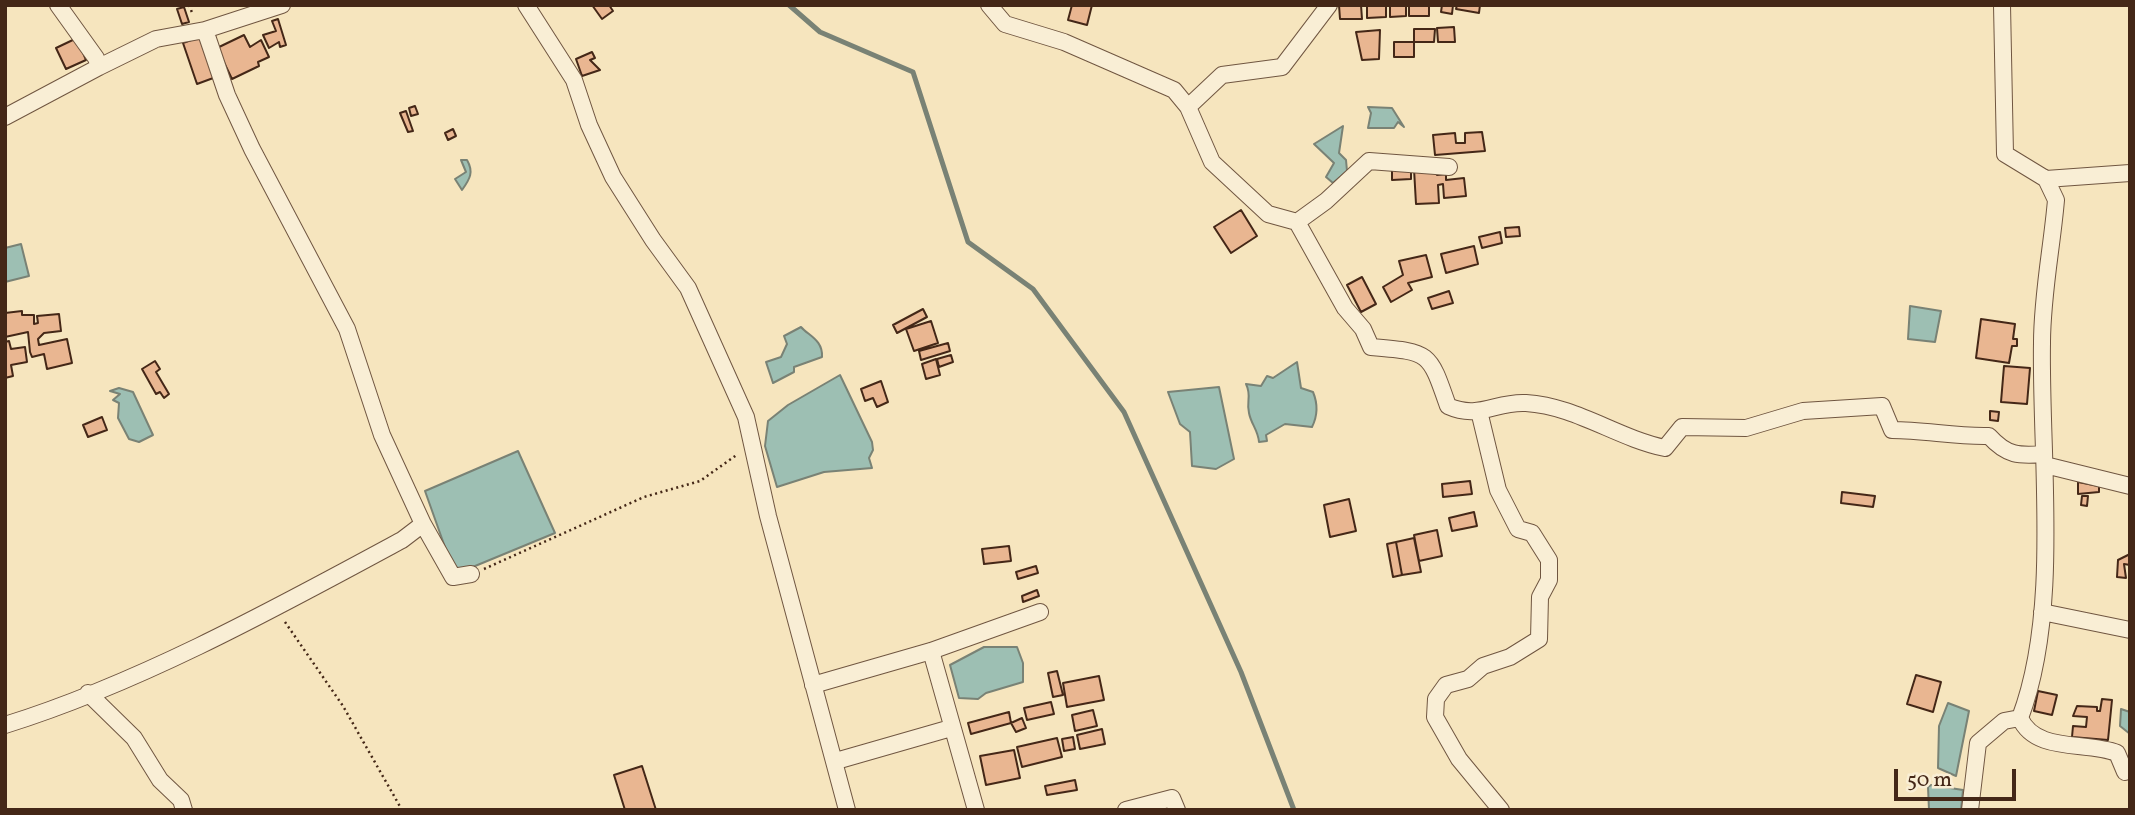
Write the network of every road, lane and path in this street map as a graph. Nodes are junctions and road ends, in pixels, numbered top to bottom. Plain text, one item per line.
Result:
1 (58, 5) edge
2 (282, 5) edge
3 (526, 5) edge
4 (989, 5) edge
5 (1329, 5) edge
6 (2003, 5) edge
7 (205, 30) junction
8 (99, 67) junction
9 (1188, 107) junction
10 (5, 117) edge
11 (1449, 167) dead end
12 (2130, 173) edge
13 (2046, 178) junction
14 (1297, 222) junction
15 (1479, 411) junction
16 (753, 441) junction
17 (2045, 459) junction
18 (2130, 486) edge
19 (423, 524) junction
20 (471, 573) joint
21 (275, 608) junction
22 (1040, 612) dead end
23 (2042, 612) junction
24 (2130, 630) edge
25 (931, 651) junction
26 (813, 685) junction
27 (88, 693) junction
28 (2020, 718) junction
29 (5, 725) edge
30 (951, 728) junction
31 (836, 761) junction
32 (2125, 772) dead end
33 (184, 810) edge
34 (402, 810) edge
35 (847, 810) edge
36 (976, 810) edge
37 (1126, 810) edge
38 (1177, 810) edge
39 (1501, 810) edge
40 (1969, 810) edge

1 - 8 street
2 - 7 street
3 - 16 street
4 - 9 street
5 - 9 street
6 - 13 street
7 - 8 street
7 - 19 street
8 - 10 street
9 - 14 street
11 - 14 street
12 - 13 street
13 - 17 street
14 - 15 street
15 - 17 street
15 - 39 street
16 - 20 path
16 - 26 street
17 - 18 street
17 - 23 street
19 - 20 street
19 - 21 street
21 - 27 street
21 - 34 path
22 - 25 street
23 - 24 street
23 - 28 street
25 - 26 street
25 - 30 street
26 - 31 street
27 - 29 street
27 - 33 street
28 - 32 street
28 - 40 street
30 - 31 street
30 - 36 street
31 - 35 street
37 - 38 street

